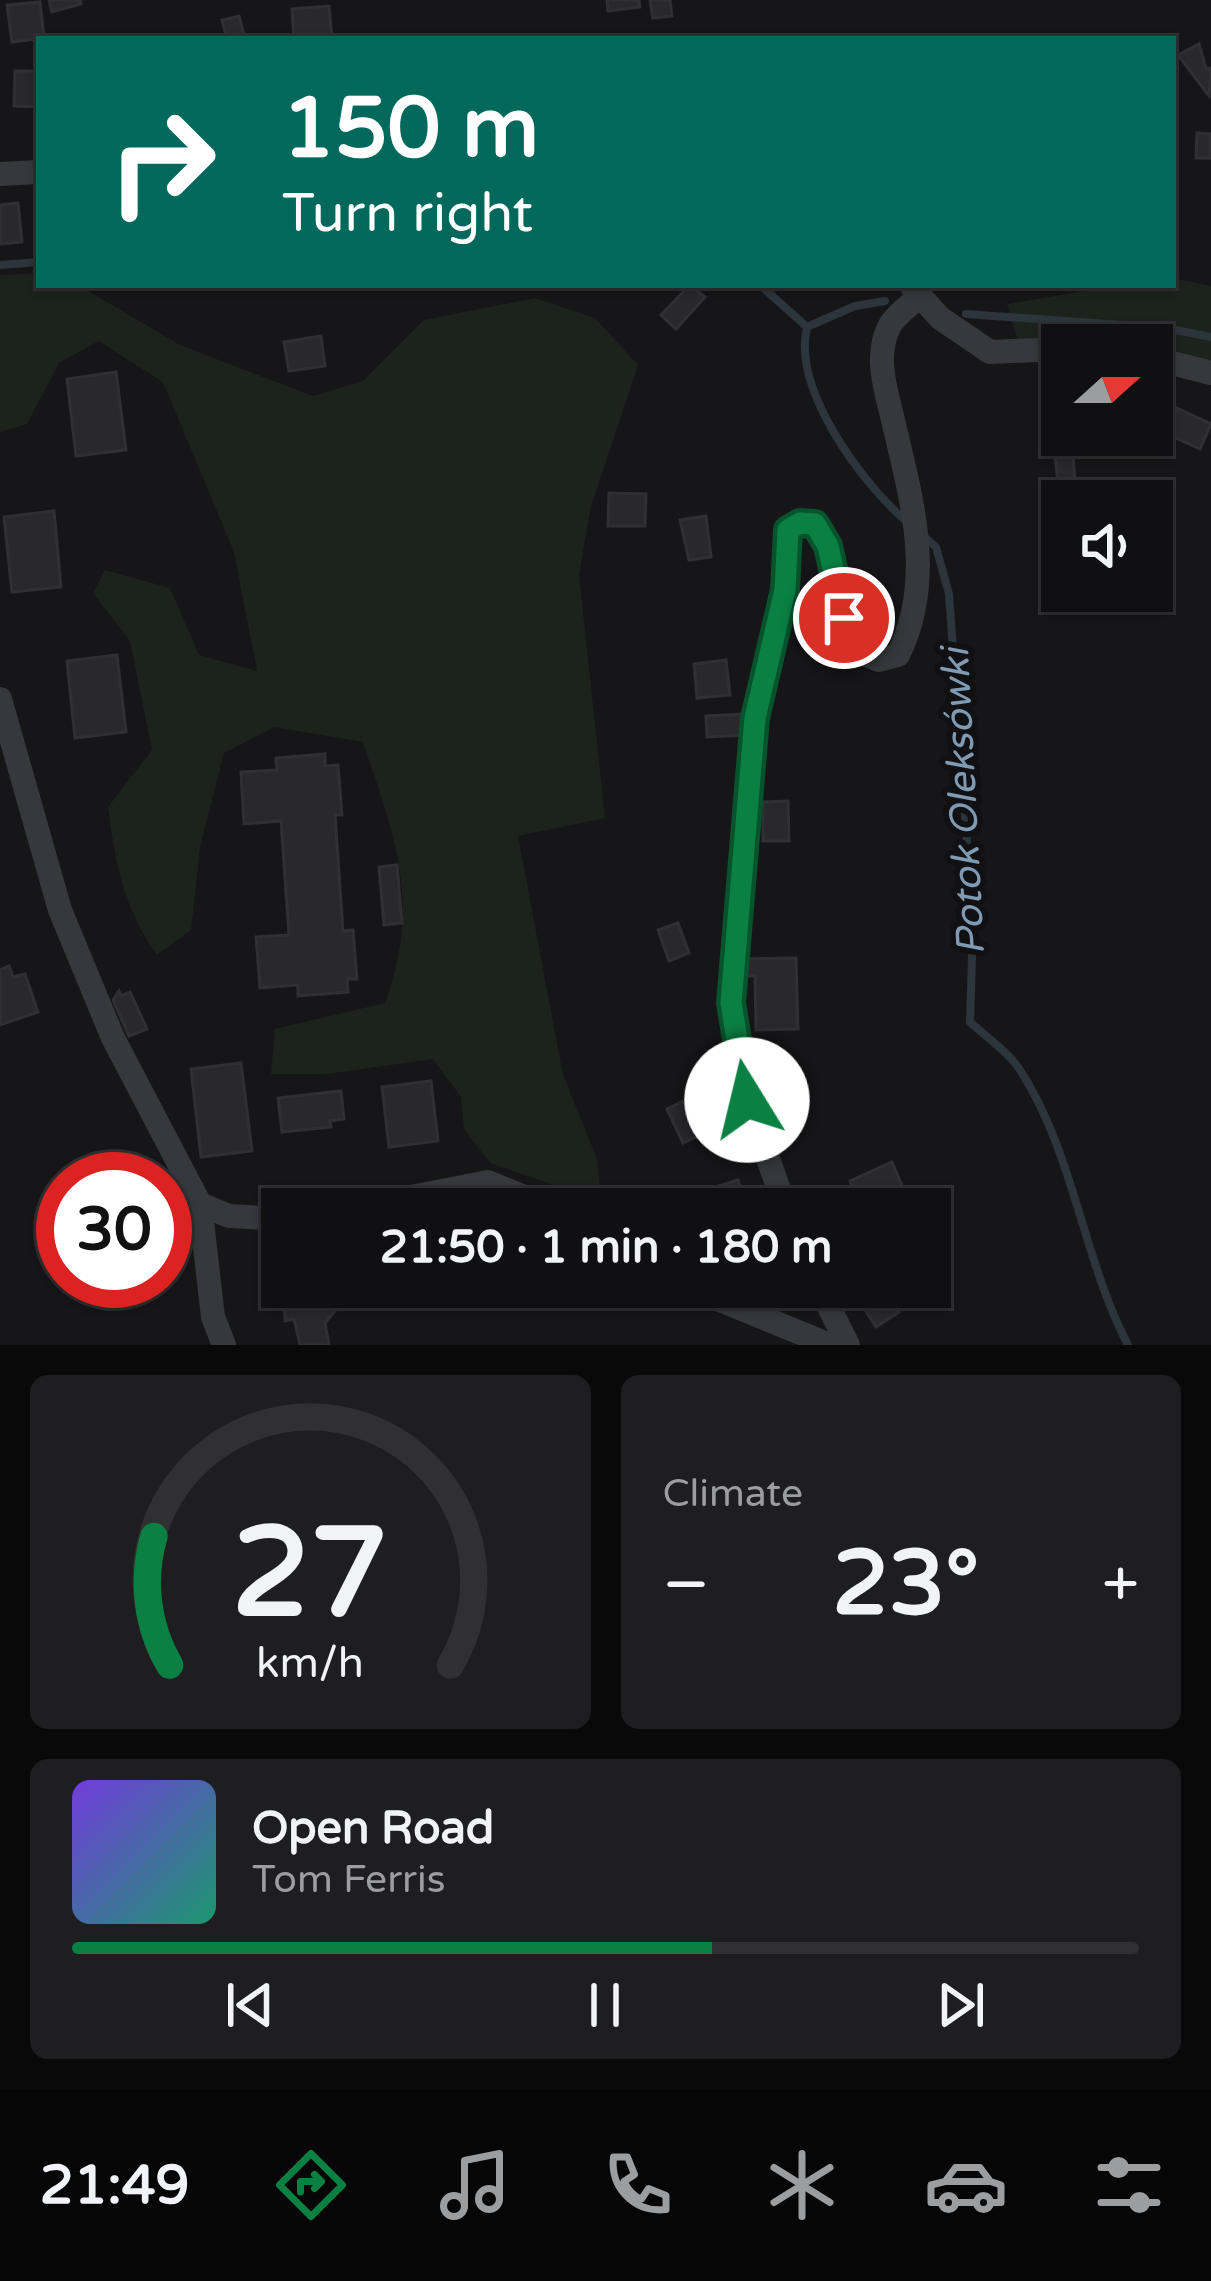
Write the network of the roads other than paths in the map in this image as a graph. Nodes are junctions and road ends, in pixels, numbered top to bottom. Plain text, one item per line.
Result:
1 (36, 172) edge
2 (0, 175) edge
3 (915, 290) edge
4 (1041, 350) edge
5 (1173, 363) edge
6 (1211, 373) edge
7 (0, 699) edge
8 (457, 1188) edge
9 (503, 1188) edge
10 (778, 1188) edge
11 (200, 1204) junction
12 (261, 1218) edge
13 (739, 1308) edge
14 (830, 1308) edge
15 (224, 1345) edge
16 (830, 1345) edge
17 (848, 1345) edge

1 - 2 street
3 - 4 street
3 - 10 street
5 - 6 street
7 - 11 street
8 - 9 street
11 - 12 street
11 - 15 street
13 - 16 street
14 - 17 street

